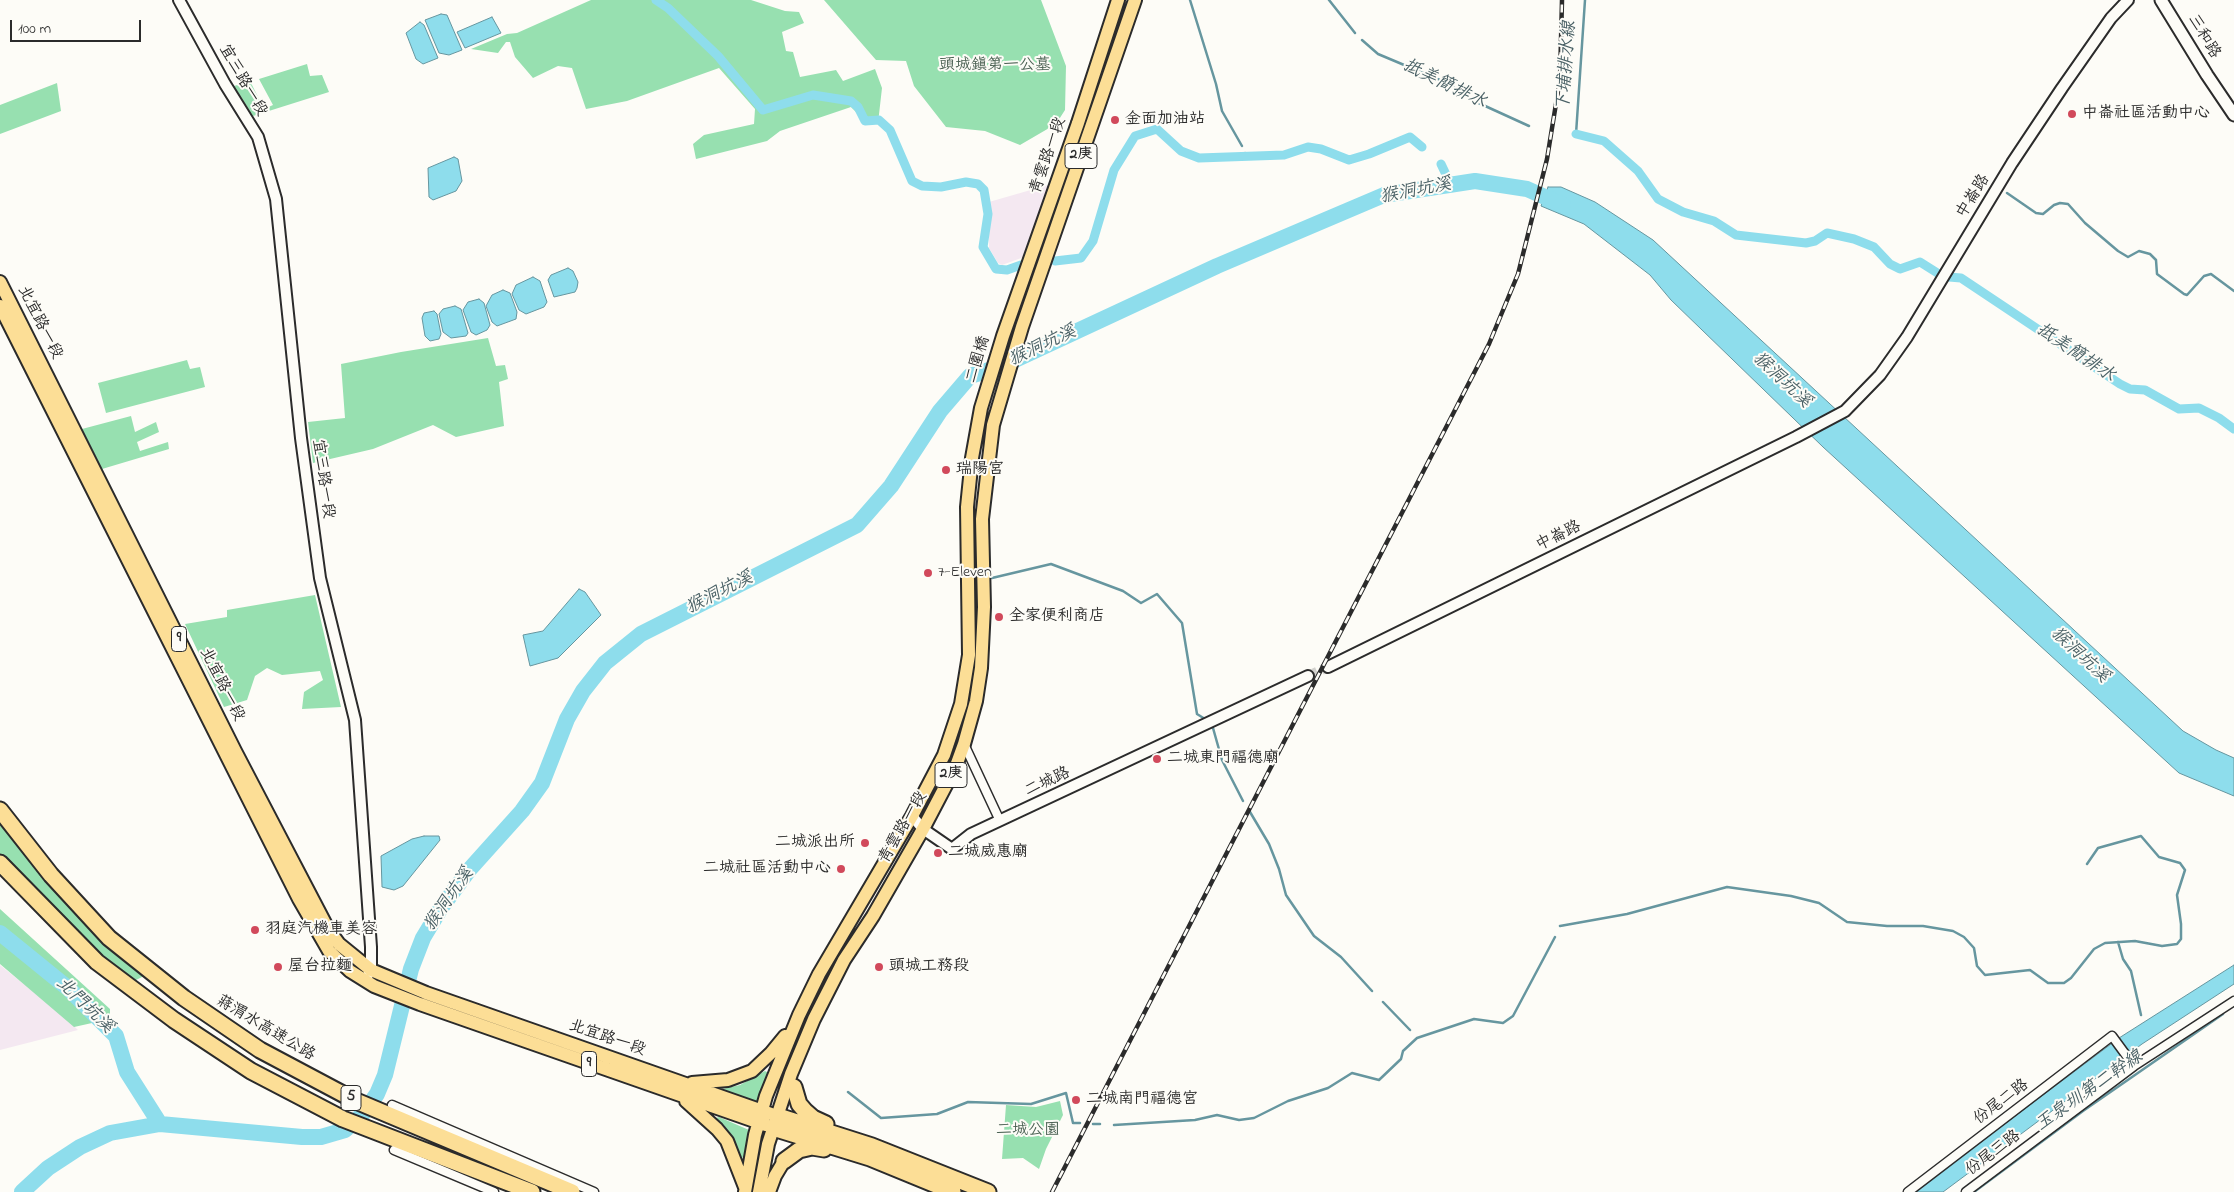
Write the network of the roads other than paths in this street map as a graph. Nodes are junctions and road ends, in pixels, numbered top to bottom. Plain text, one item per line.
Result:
1 (179, 0) edge
2 (1118, 0) edge
3 (1135, 0) edge
4 (2128, 0) edge
5 (2161, 0) edge
6 (2234, 115) edge
7 (0, 282) edge
8 (0, 306) edge
9 (1028, 312) joint
10 (1008, 322) joint
11 (1001, 398) joint
12 (982, 408) joint
13 (1328, 666) tunnel mouth
14 (1308, 676) tunnel mouth
15 (964, 744) junction
16 (0, 810) edge
17 (912, 816) junction
18 (1000, 821) junction
19 (923, 829) junction
20 (0, 863) edge
21 (882, 868) junction
22 (895, 875) junction
23 (367, 975) junction
24 (423, 999) junction
25 (2234, 1001) edge
26 (799, 1015) junction
27 (2134, 1066) junction
28 (792, 1080) junction
29 (687, 1084) junction
30 (680, 1096) junction
31 (392, 1105) dead end
32 (768, 1119) junction
33 (394, 1150) dead end
34 (871, 1152) junction
35 (784, 1161) joint
36 (745, 1190) edge
37 (494, 1192) edge
38 (532, 1192) edge
39 (572, 1192) edge
40 (594, 1192) edge
41 (760, 1192) edge
42 (770, 1192) edge
43 (954, 1192) edge
44 (988, 1192) edge
45 (1908, 1192) edge
46 (1966, 1192) edge

1 - 23 street, 宜三路一段
2 - 10 main road, 青雲路一段 / 2庚
3 - 9 main road, 青雲路一段 / 2庚
4 - 13 street, 中崙路
5 - 6 main road, 三和路
7 - 23 main road, 北宜路一段 / 9
8 - 23 main road, 北宜路一段 / 9
9 - 11 main road, 二圍橋 / 2庚
10 - 12 main road, 二圍橋 / 2庚
11 - 15 main road, 青雲路一段 / 2庚
12 - 17 main road, 青雲路一段 / 2庚
14 - 18 street, 二城路
15 - 18 street
15 - 19 main road, 青雲路一段 / 2庚
16 - 39 highway, 蔣渭水高速公路 / 5
17 - 19 street, 二城路
17 - 21 main road, 青雲路一段 / 2庚
18 - 19 street, 二城路
19 - 22 main road, 青雲路一段 / 2庚
20 - 38 highway, 5
21 - 22 street
21 - 26 main road, 青雲路一段 / 2庚
22 - 28 main road, 青雲路一段 / 2庚
23 - 24 main road, 北宜路一段 / 9
24 - 29 main road, 北宜路一段 / 9
24 - 30 main road, 北宜路一段 / 9
25 - 27 street, 份尾三路
26 - 29 main road
26 - 32 main road, 青雲路一段 / 2庚
27 - 45 street, 份尾二路
27 - 46 street, 份尾三路
28 - 32 main road, 青雲路一段 / 2庚
28 - 34 highway
29 - 32 main road, 北宜路一段 / 9
30 - 32 main road, 北宜路一段 / 9
30 - 36 main road
31 - 40 street
32 - 34 highway
32 - 36 main road, 青雲路一段
32 - 41 main road, 青雲路一段
33 - 37 street
34 - 35 highway
34 - 43 highway
34 - 44 highway
35 - 42 main road

